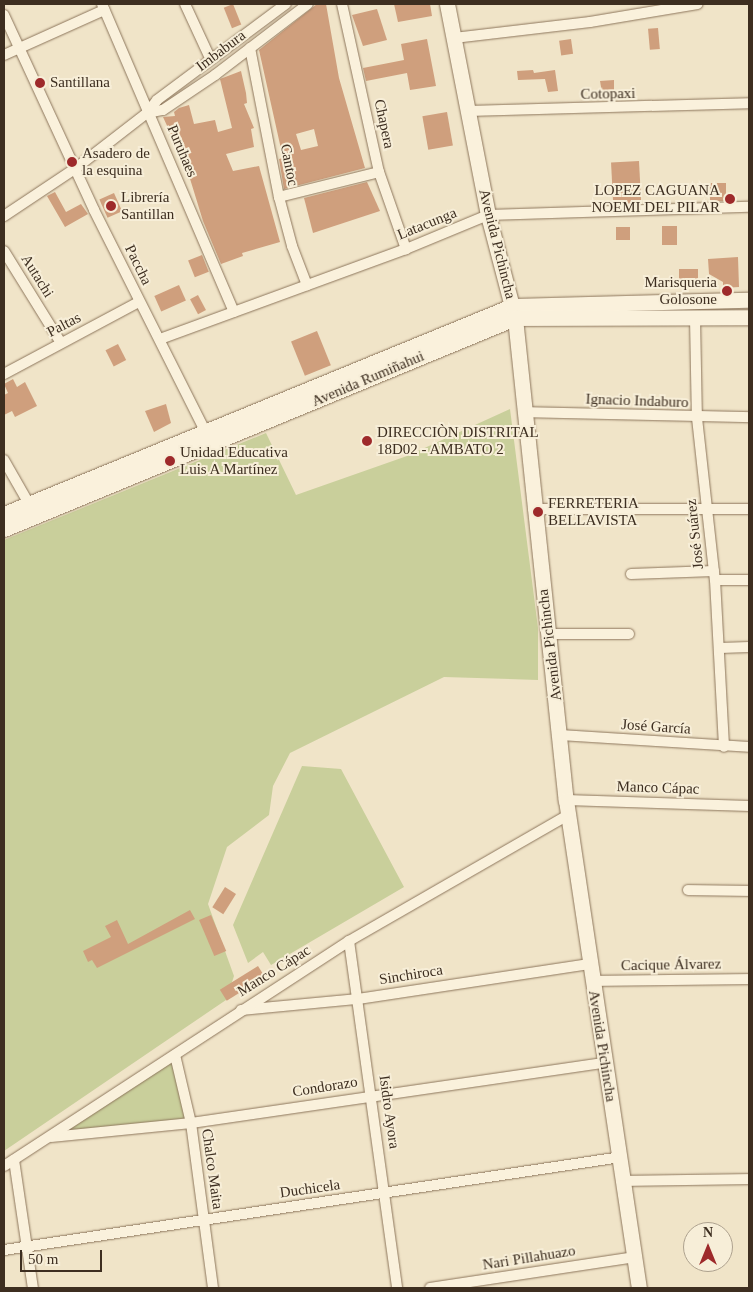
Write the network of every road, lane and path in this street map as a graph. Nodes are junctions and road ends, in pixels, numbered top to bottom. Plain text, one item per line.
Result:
1 (185, 4) edge
2 (286, 4) edge
3 (308, 4) edge
4 (342, 4) edge
5 (446, 4) edge
6 (696, 4) edge
7 (677, 5) edge
8 (103, 7) edge
9 (273, 8) edge
10 (4, 15) edge
11 (454, 38) junction
12 (18, 47) junction
13 (250, 48) junction
14 (4, 54) edge
15 (210, 58) junction
16 (749, 103) edge
17 (468, 110) junction
18 (147, 113) junction
19 (76, 168) junction
20 (379, 172) junction
21 (279, 197) junction
22 (749, 207) edge
23 (488, 215) junction
24 (4, 216) edge
25 (406, 249) junction
26 (4, 251) edge
27 (307, 285) junction
28 (749, 300) edge
29 (139, 302) junction
30 (234, 312) junction
31 (513, 312) junction
32 (749, 317) edge
33 (695, 318) junction
34 (160, 339) junction
35 (61, 343) junction
36 (4, 374) edge
37 (524, 412) junction
38 (749, 417) edge
39 (697, 418) junction
40 (204, 429) junction
41 (211, 445) junction
42 (4, 460) edge
43 (706, 507) junction
44 (533, 509) junction
45 (749, 509) edge
46 (33, 510) junction
47 (4, 514) edge
48 (4, 529) edge
49 (631, 574) dead end
50 (714, 576) junction
51 (749, 580) edge
52 (548, 634) junction
53 (629, 634) dead end
54 (749, 647) edge
55 (720, 648) junction
56 (560, 734) junction
57 (724, 747) junction
58 (749, 747) edge
59 (566, 800) junction
60 (749, 806) edge
61 (568, 815) junction
62 (688, 890) dead end
63 (749, 891) edge
64 (349, 941) junction
65 (589, 964) junction
66 (749, 980) edge
67 (592, 981) junction
68 (358, 999) junction
69 (238, 1011) junction
70 (175, 1054) junction
71 (604, 1063) junction
72 (371, 1095) junction
73 (191, 1123) junction
74 (50, 1137) junction
75 (620, 1157) junction
76 (14, 1160) junction
77 (4, 1166) edge
78 (749, 1179) edge
79 (624, 1181) junction
80 (386, 1193) junction
81 (204, 1220) junction
82 (28, 1247) junction
83 (4, 1250) edge
84 (634, 1257) junction
85 (33, 1288) edge
86 (213, 1288) edge
87 (397, 1288) edge
88 (430, 1288) edge
89 (639, 1288) edge

1 - 15 street
2 - 9 street, Imbabura
3 - 13 street, Imbabura
4 - 20 street, Chapera
5 - 11 main road, Avenida Pichincha
6 - 7 street
7 - 11 street
8 - 12 street
8 - 18 street, Puruhaes
9 - 15 street, Imbabura
10 - 12 street, Paccha
11 - 17 main road, Avenida Pichincha
12 - 14 street
12 - 19 street, Paccha
13 - 18 street, Imbabura
13 - 21 street, Cantoc
15 - 18 street, Imbabura
16 - 17 street, Cotopaxi
17 - 23 main road, Avenida Pichincha
18 - 19 street, Imbabura
18 - 30 street, Puruhaes
19 - 24 street, Imbabura
19 - 29 street, Paccha
20 - 21 street
20 - 25 street, Chapera
21 - 27 street, Cantoc
22 - 23 street, Latacunga
23 - 25 street, Latacunga
23 - 31 main road, Avenida Pichincha
25 - 27 street, Latacunga
26 - 35 street, Autachi
27 - 30 street, Latacunga
28 - 31 main road, Avenida Rumiñahui
29 - 34 street, Paccha
29 - 35 street, Paltas
30 - 34 street, Latacunga
31 - 33 main road, Avenida Rumiñahui
31 - 37 main road, Avenida Pichincha
31 - 40 main road, Avenida Rumiñahui
31 - 41 main road, Avenida Rumiñahui
32 - 33 main road, Avenida Rumiñahui
33 - 39 street, José Suárez
34 - 40 street, Paccha
35 - 36 street, Paltas
37 - 39 street, Ignacio Indaburo
37 - 44 main road, Avenida Pichincha
38 - 39 street, Ignacio Indaburo
39 - 43 street, José Suárez
40 - 41 street, Paccha
40 - 46 main road, Avenida Rumiñahui
41 - 46 main road, Avenida Rumiñahui
42 - 46 street
43 - 44 street
43 - 45 street
43 - 50 street, José Suárez
44 - 52 main road, Avenida Pichincha
46 - 47 main road, Avenida Rumiñahui
46 - 48 main road, Avenida Rumiñahui
49 - 50 street
50 - 51 street
50 - 55 street, José Suárez
52 - 53 street
52 - 56 main road, Avenida Pichincha
54 - 55 street
55 - 57 street, José Suárez
56 - 57 street, José García
56 - 59 main road, Avenida Pichincha
57 - 58 street, José García
59 - 60 street, Manco Cápac
59 - 61 main road, Avenida Pichincha
61 - 64 street, Manco Cápac
61 - 65 main road, Avenida Pichincha
62 - 63 street
64 - 68 street, Isidro Ayora
64 - 69 street, Manco Cápac
65 - 67 main road, Avenida Pichincha
65 - 68 street, Sinchiroca
66 - 67 street, Cacique Álvarez
67 - 71 main road, Avenida Pichincha
68 - 69 street, Sinchiroca
68 - 72 street, Isidro Ayora
69 - 70 street, Manco Cápac
70 - 73 street, Chalco Maita
70 - 74 street, Manco Cápac
71 - 72 street, Condorazo
71 - 75 main road, Avenida Pichincha
72 - 73 street, Condorazo
72 - 80 street, Isidro Ayora
73 - 74 street, Condorazo
73 - 81 street, Chalco Maita
74 - 76 street, Manco Cápac
75 - 79 main road, Avenida Pichincha
75 - 80 street, Duchicela
76 - 77 street, Manco Cápac
76 - 82 street
78 - 79 street
79 - 84 main road, Avenida Pichincha
80 - 81 street, Duchicela
80 - 87 street, Isidro Ayora
81 - 82 street, Duchicela
81 - 86 street, Chalco Maita
82 - 83 street, Duchicela
82 - 85 street
84 - 88 street, Nari Pillahuazo
84 - 89 main road, Avenida Pichincha

